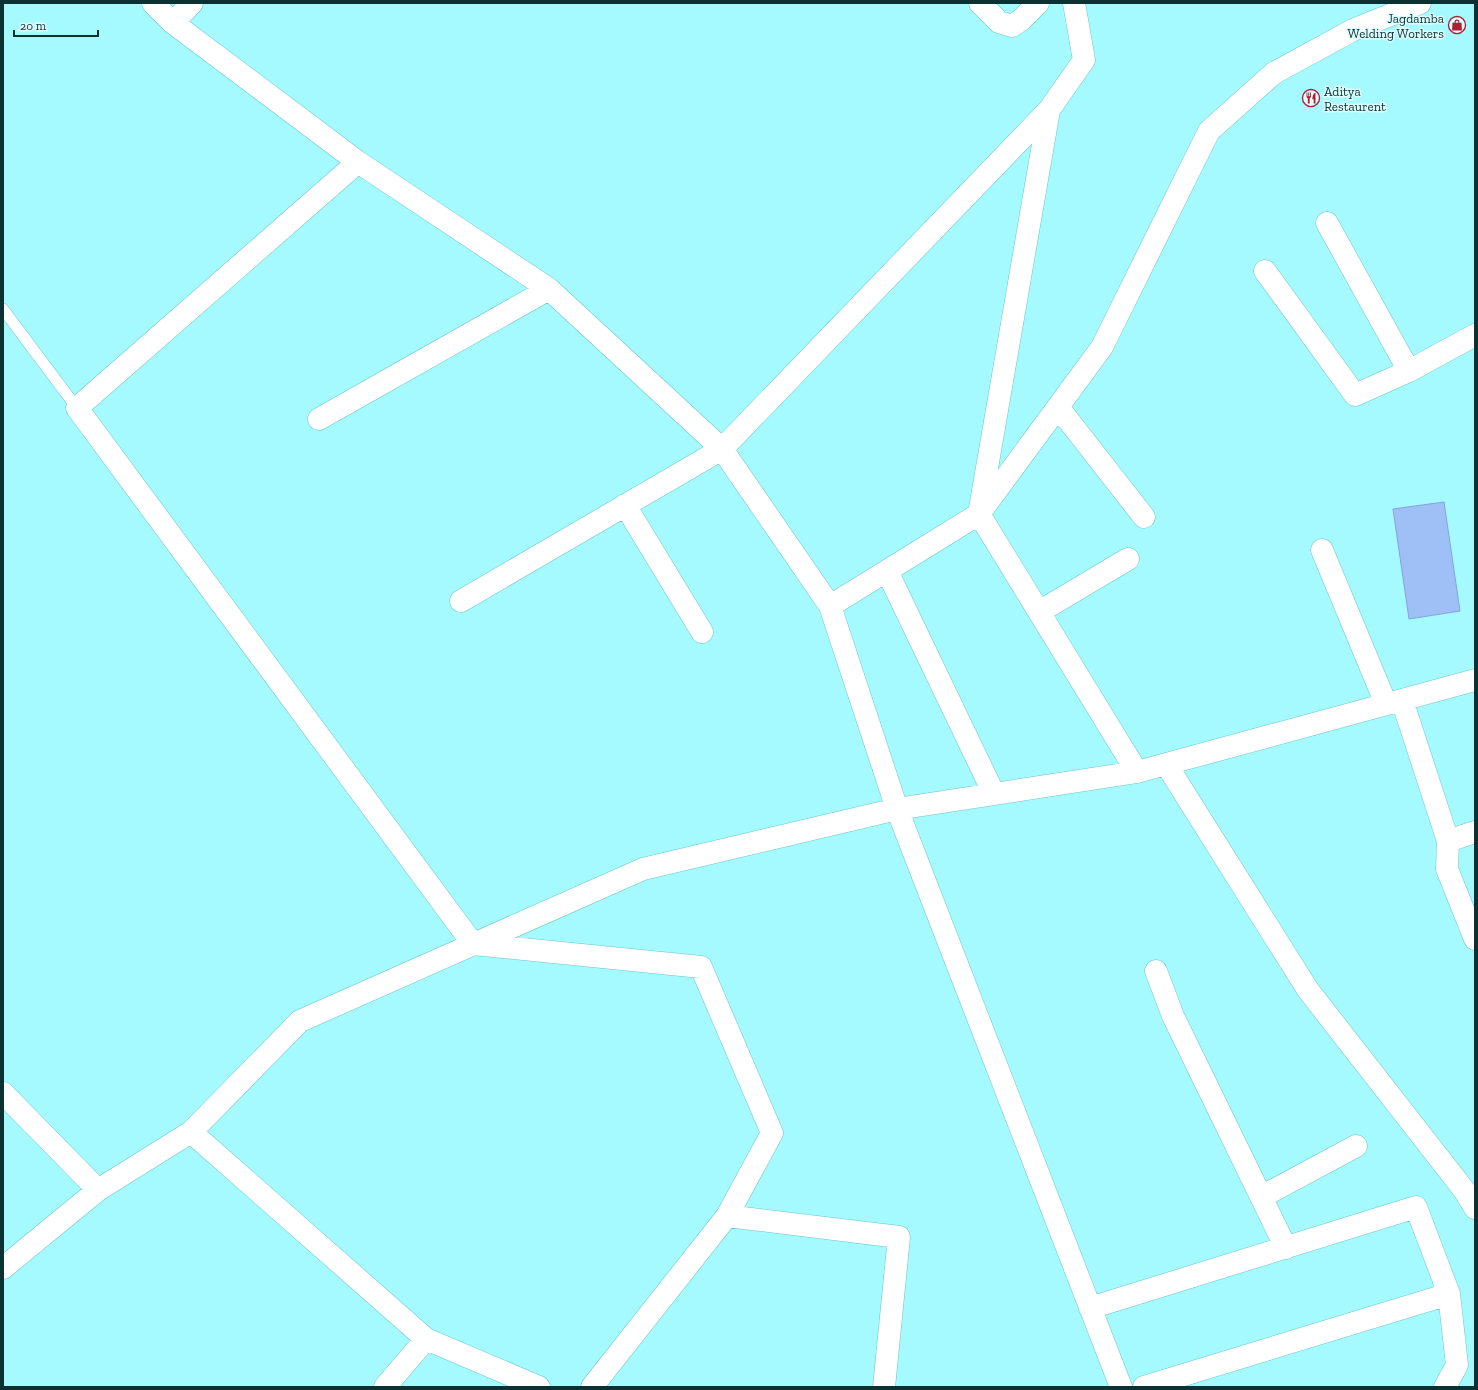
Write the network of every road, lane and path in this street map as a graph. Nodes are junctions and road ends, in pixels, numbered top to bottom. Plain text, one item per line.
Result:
1 (153, 3) edge
2 (192, 3) edge
3 (980, 3) edge
4 (1038, 3) edge
5 (1074, 3) edge
6 (1420, 3) edge
7 (173, 23) junction
8 (1049, 110) junction
9 (358, 162) junction
10 (1327, 223) dead end
11 (1266, 271) dead end
12 (549, 289) junction
13 (3, 309) edge
14 (1475, 335) edge
15 (1409, 371) junction
16 (1058, 407) junction
17 (77, 408) junction
18 (319, 419) dead end
19 (722, 449) junction
20 (625, 505) junction
21 (979, 514) junction
22 (1144, 517) dead end
23 (1322, 550) dead end
24 (1128, 559) dead end
25 (887, 571) junction
26 (461, 601) dead end
27 (830, 606) junction
28 (1039, 612) junction
29 (702, 632) dead end
30 (1475, 680) edge
31 (1394, 702) junction
32 (1166, 764) junction
33 (1137, 772) junction
34 (994, 794) junction
35 (897, 809) junction
36 (1475, 832) edge
37 (1448, 842) junction
38 (1475, 939) edge
39 (473, 944) junction
40 (1156, 971) dead end
41 (3, 1094) edge
42 (191, 1132) junction
43 (1356, 1146) dead end
44 (98, 1190) junction
45 (1261, 1197) junction
46 (1475, 1208) edge
47 (727, 1216) junction
48 (1286, 1248) junction
49 (3, 1268) edge
50 (1449, 1294) junction
51 (1090, 1308) junction
52 (426, 1339) junction
53 (385, 1387) edge
54 (539, 1387) edge
55 (592, 1387) edge
56 (884, 1387) edge
57 (1121, 1387) edge
58 (1144, 1387) edge
59 (1445, 1387) edge

1 - 7 street
2 - 7 street
3 - 4 street
5 - 8 street
6 - 16 street
7 - 9 street
8 - 19 street
8 - 21 street
9 - 12 street
9 - 17 street
10 - 15 street
11 - 15 street
12 - 18 street
12 - 19 street
13 - 17 lane
14 - 15 street
16 - 21 street
16 - 22 street
17 - 39 street
19 - 20 street
19 - 27 street
20 - 26 street
20 - 29 street
21 - 25 street
21 - 28 street
23 - 31 street
24 - 28 street
25 - 27 street
25 - 34 street
27 - 35 street
28 - 33 street
30 - 31 street
31 - 32 street
31 - 37 street
32 - 33 street
32 - 46 street
33 - 34 street
34 - 35 street
35 - 39 street
35 - 51 street
36 - 37 street
37 - 38 street
39 - 42 street
39 - 47 street
40 - 45 street
41 - 44 street
42 - 44 street
42 - 52 street
43 - 45 street
44 - 49 street
45 - 48 street
47 - 55 street
47 - 56 street
48 - 50 street
48 - 51 street
50 - 58 street
50 - 59 street
51 - 57 street
52 - 53 street
52 - 54 street

